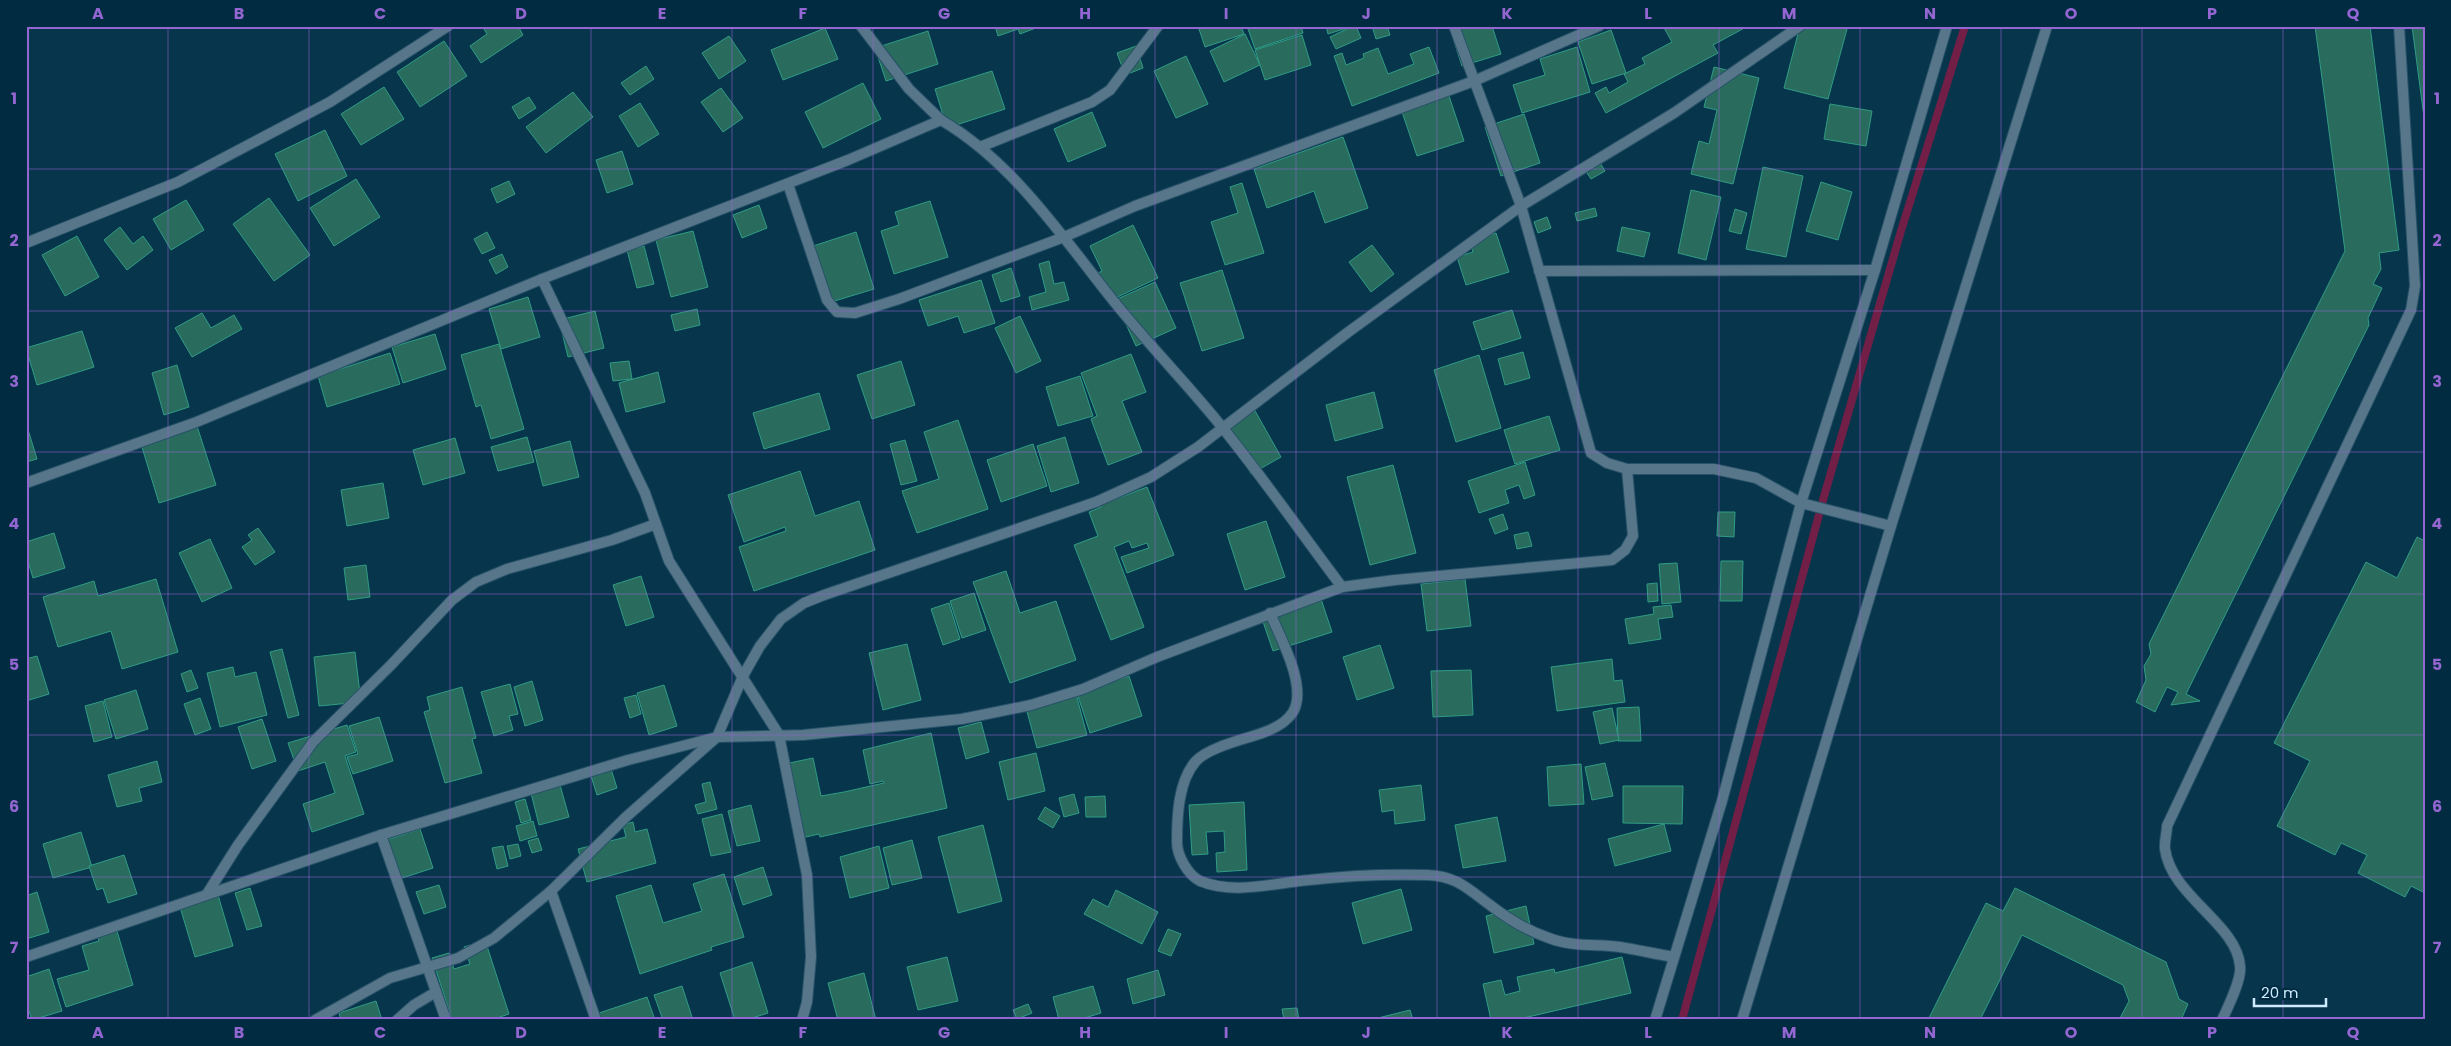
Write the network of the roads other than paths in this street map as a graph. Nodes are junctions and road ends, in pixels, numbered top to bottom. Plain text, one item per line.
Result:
1 (448, 26) edge
2 (861, 26) edge
3 (1158, 26) edge
4 (1454, 26) edge
5 (1599, 26) edge
6 (1800, 26) edge
7 (1947, 26) edge
8 (2047, 26) edge
9 (2399, 26) edge
10 (1474, 81) junction
11 (941, 120) junction
12 (980, 147) junction
13 (788, 184) junction
14 (1520, 206) junction
15 (1064, 237) junction
16 (26, 243) edge
17 (1875, 270) junction
18 (1539, 272) junction
19 (542, 279) junction
20 (2420, 285) edge
21 (1222, 427) junction
22 (1627, 469) junction
23 (26, 483) edge
24 (1801, 503) junction
25 (656, 524) junction
26 (1891, 526) junction
27 (1342, 587) junction
28 (1270, 613) junction
29 (743, 676) junction
30 (780, 735) junction
31 (717, 737) junction
32 (381, 835) junction
33 (551, 891) junction
34 (206, 894) junction
35 (26, 957) edge
36 (1674, 957) junction
37 (428, 967) junction
38 (436, 992) junction
39 (315, 1020) edge
40 (397, 1020) edge
41 (446, 1020) edge
42 (596, 1020) edge
43 (802, 1020) edge
44 (1655, 1020) edge
45 (1742, 1020) edge
46 (2222, 1020) edge

1 - 16 street
2 - 11 street
3 - 12 street
4 - 10 street
5 - 10 street
6 - 14 street
7 - 17 street
8 - 26 street
9 - 20 street
10 - 14 street
10 - 15 street
11 - 12 street
11 - 13 street
12 - 15 street
13 - 15 street
13 - 19 street
14 - 18 street
14 - 21 street
15 - 21 street
17 - 18 street
17 - 24 street
18 - 22 street
19 - 23 street
19 - 25 street
20 - 46 street
21 - 27 street
21 - 29 street
22 - 24 street
22 - 27 street
24 - 26 street
24 - 36 street
25 - 29 street
25 - 34 street
26 - 45 street
27 - 28 street
28 - 30 street
28 - 36 street
29 - 30 street
29 - 31 street
30 - 31 street
30 - 43 street
31 - 32 street
31 - 33 street
32 - 34 street
32 - 37 street
33 - 37 street
33 - 42 street
34 - 35 street
36 - 44 street
37 - 38 street
37 - 39 street
38 - 40 street
38 - 41 street

